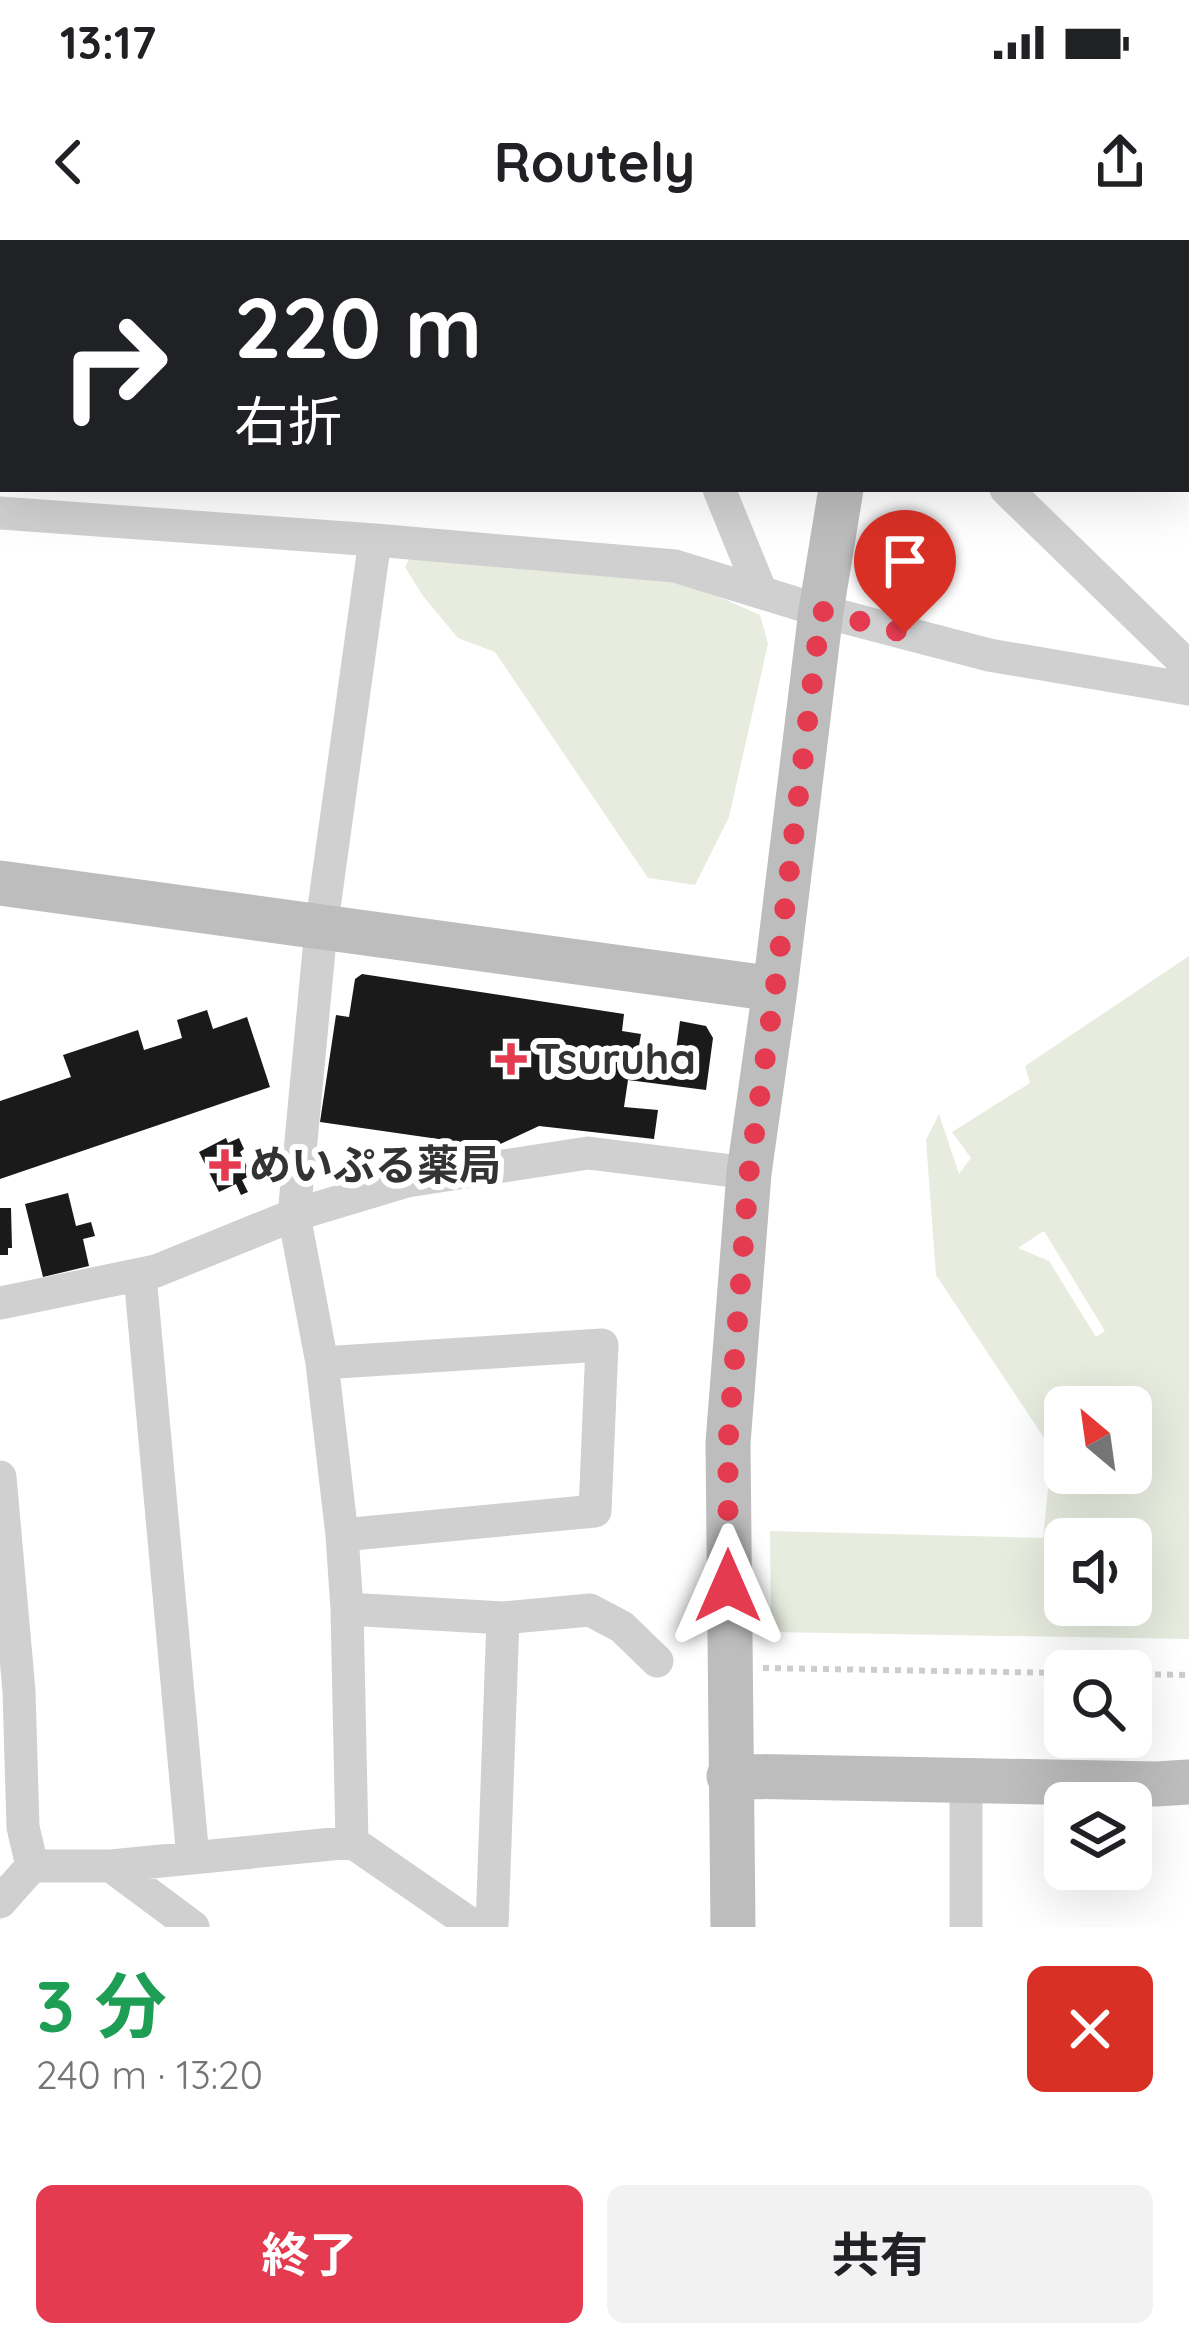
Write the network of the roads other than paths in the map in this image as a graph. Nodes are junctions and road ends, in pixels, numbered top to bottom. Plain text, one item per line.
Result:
1 (720, 492) edge
2 (841, 492) edge
3 (1009, 492) edge
4 (0, 513) edge
5 (375, 540) junction
6 (761, 592) junction
7 (821, 611) junction
8 (1189, 667) edge
9 (1189, 688) edge
10 (0, 884) edge
11 (320, 929) junction
12 (775, 989) junction
13 (749, 1173) junction
14 (294, 1215) junction
15 (140, 1275) junction
16 (0, 1303) edge
17 (322, 1363) junction
18 (0, 1477) edge
19 (342, 1535) junction
20 (347, 1609) junction
21 (502, 1618) junction
22 (657, 1661) dead end
23 (10, 1693) edge
24 (729, 1776) junction
25 (966, 1780) junction
26 (1189, 1782) edge
27 (352, 1842) junction
28 (193, 1858) junction
29 (32, 1866) junction
30 (111, 1867) junction
31 (0, 1902) edge
32 (193, 1927) edge
33 (475, 1927) edge
34 (492, 1927) edge
35 (733, 1927) edge
36 (966, 1927) edge

1 - 6 street
2 - 7 street
3 - 8 street
4 - 5 street
5 - 6 street
5 - 11 street
6 - 7 street
7 - 9 street
7 - 12 street
10 - 11 street
11 - 12 street
11 - 14 street
12 - 13 street
13 - 14 street
13 - 24 street
14 - 15 street
14 - 17 street
15 - 16 street
15 - 28 street
17 - 19 street
17 - 19 street
18 - 23 street
19 - 20 street
20 - 21 street
20 - 27 street
21 - 22 street
21 - 34 street
23 - 29 street
24 - 25 street
24 - 35 street
25 - 26 street
25 - 36 street
27 - 28 street
27 - 33 street
28 - 30 street
29 - 30 street
29 - 31 street
30 - 32 street

